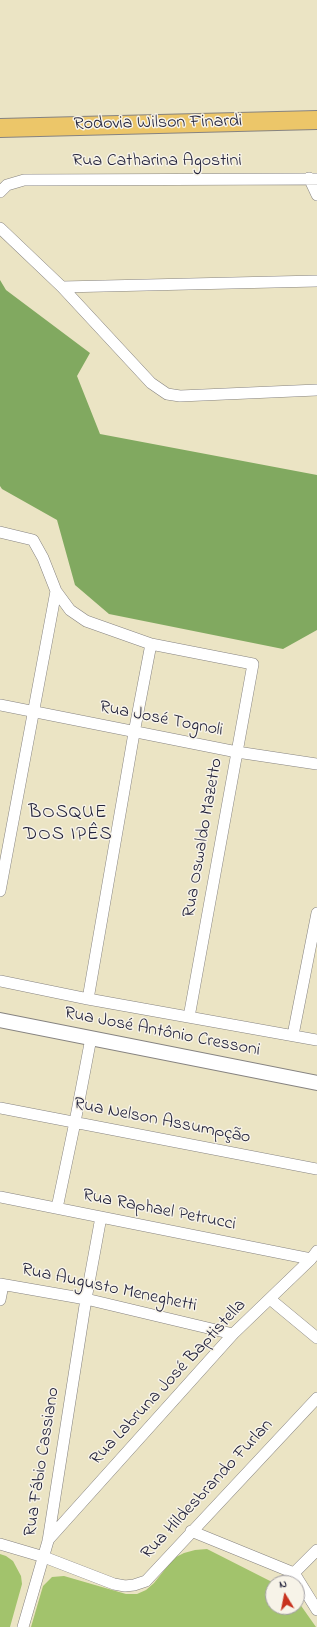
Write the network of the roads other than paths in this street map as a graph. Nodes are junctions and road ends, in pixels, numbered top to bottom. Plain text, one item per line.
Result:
1 (317, 120) edge
2 (0, 128) edge
3 (313, 178) edge
4 (0, 192) edge
5 (317, 195) edge
6 (0, 228) edge
7 (317, 281) edge
8 (62, 288) junction
9 (317, 390) edge
10 (0, 532) edge
11 (56, 591) junction
12 (151, 644) junction
13 (0, 705) edge
14 (33, 713) junction
15 (134, 733) junction
16 (237, 752) junction
17 (317, 764) edge
18 (0, 891) edge
19 (317, 913) edge
20 (0, 981) edge
21 (88, 999) junction
22 (189, 1017) junction
23 (0, 1020) edge
24 (293, 1036) junction
25 (91, 1038) junction
26 (317, 1040) edge
27 (317, 1083) edge
28 (0, 1108) edge
29 (75, 1122) junction
30 (317, 1169) edge
31 (0, 1197) edge
32 (57, 1208) junction
33 (101, 1216) junction
34 (314, 1255) edge
35 (1, 1284) edge
36 (86, 1299) junction
37 (270, 1299) junction
38 (0, 1300) edge
39 (233, 1334) junction
40 (317, 1338) edge
41 (317, 1398) edge
42 (191, 1531) junction
43 (48, 1541) junction
44 (0, 1544) edge
45 (317, 1550) edge
46 (44, 1557) junction
47 (294, 1573) junction
48 (317, 1610) edge
49 (23, 1627) edge

1 - 2 main road, Rodovia Wilson Finardi
3 - 4 street, Rua Catharina Agostini
3 - 5 street
6 - 8 street
7 - 8 street
8 - 9 street
10 - 11 street
11 - 12 street
11 - 14 street
12 - 15 street
12 - 16 street, Rua Oswaldo Mazetto
13 - 14 street, Rua José Tognoli
14 - 15 street, Rua José Tognoli
14 - 18 street
15 - 16 street, Rua José Tognoli
15 - 21 street
16 - 17 street, Rua José Tognoli
16 - 22 street, Rua Oswaldo Mazetto
19 - 24 street
20 - 21 street, Rua José Antônio Cressoni
21 - 22 street, Rua José Antônio Cressoni
22 - 24 street, Rua José Antônio Cressoni
23 - 25 street, Rua José Antônio Cressoni
24 - 26 street, Rua José Antônio Cressoni
25 - 27 street, Rua José Antônio Cressoni
25 - 29 street
28 - 29 street, Rua Nelson Assumpção
29 - 30 street, Rua Nelson Assumpção
29 - 32 street
31 - 32 street, Rua Raphael Petrucci
32 - 33 street, Rua Raphael Petrucci
33 - 34 street, Rua Raphael Petrucci
33 - 36 street, Rua Fábio Cassiano
34 - 37 street, Rua Labruna José Baptistella
35 - 36 street, Rua Augusto Meneghetti
35 - 38 street
36 - 39 street, Rua Augusto Meneghetti
36 - 43 street, Rua Fábio Cassiano
37 - 39 street, Rua Labruna José Baptistella
37 - 40 street
39 - 43 street, Rua Labruna José Baptistella
41 - 42 street, Rua Hildesbrando Furlan
42 - 46 street, Rua Hildesbrando Furlan
42 - 47 street
43 - 46 street, Rua Fábio Cassiano
44 - 46 street, Rua Hildesbrando Furlan
45 - 47 street
46 - 49 street, Rua Fábio Cassiano
47 - 48 street

